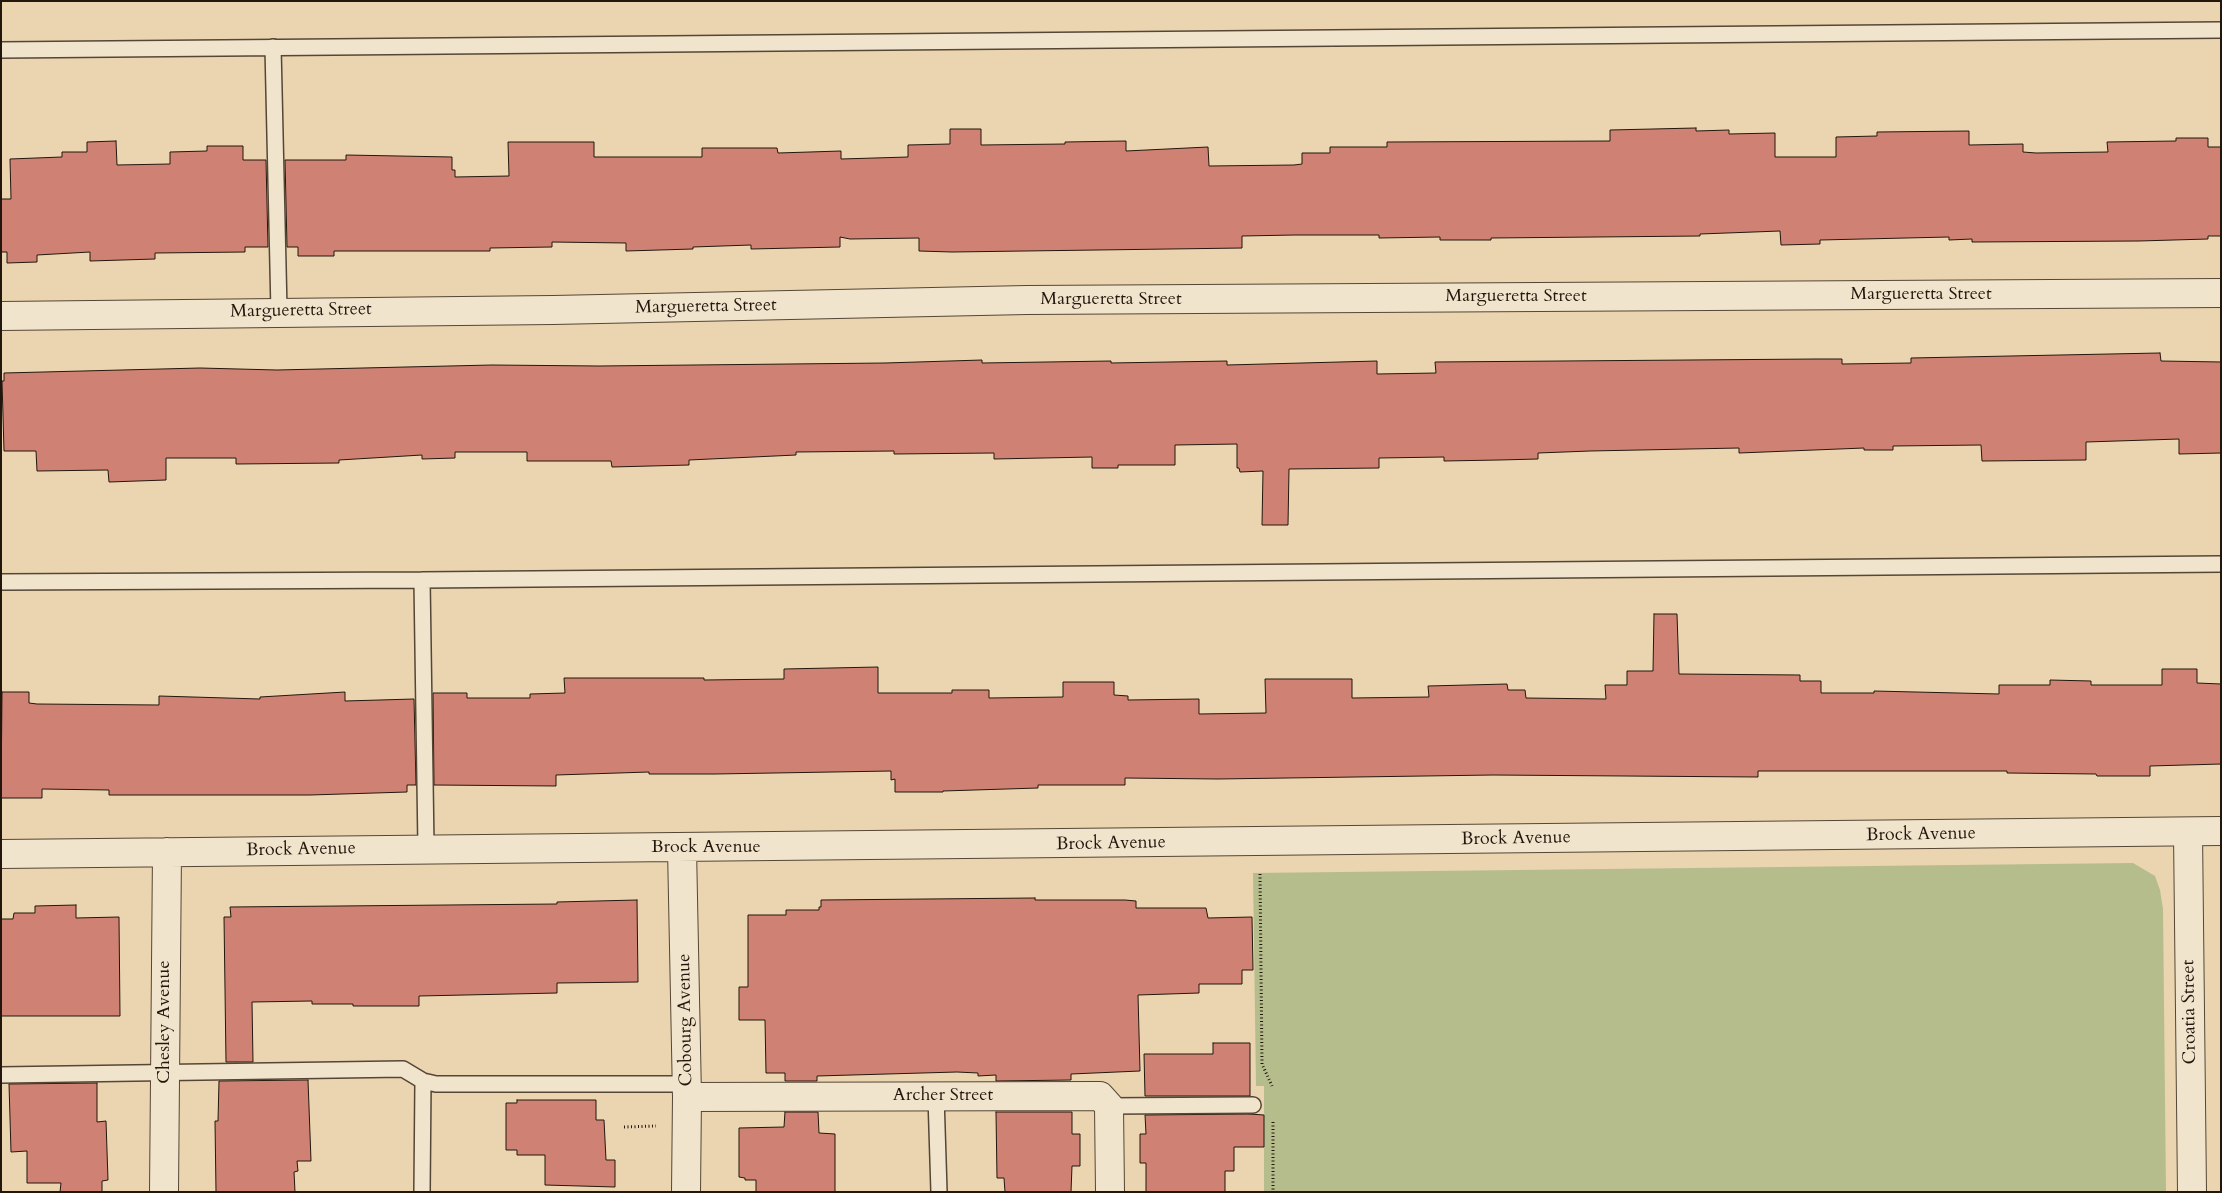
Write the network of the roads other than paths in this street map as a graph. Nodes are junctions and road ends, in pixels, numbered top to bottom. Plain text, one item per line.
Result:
1 (2221, 30) edge
2 (272, 47) junction
3 (1, 50) edge
4 (2221, 293) edge
5 (280, 311) junction
6 (1, 316) edge
7 (2221, 564) edge
8 (422, 580) junction
9 (1, 582) edge
10 (2221, 831) edge
11 (2188, 832) junction
12 (426, 848) junction
13 (682, 848) junction
14 (167, 852) junction
15 (1, 854) edge
16 (165, 1074) junction
17 (1, 1075) edge
18 (423, 1081) junction
19 (686, 1090) junction
20 (936, 1096) junction
21 (1253, 1105) dead end
22 (1109, 1106) junction
23 (164, 1192) edge
24 (422, 1192) edge
25 (686, 1192) edge
26 (939, 1192) edge
27 (1110, 1192) edge
28 (2192, 1192) edge

1 - 2 lane
2 - 3 lane
2 - 5 lane
4 - 5 street, Margueretta Street
5 - 6 street, Margueretta Street
7 - 8 lane
8 - 9 lane
8 - 12 lane
10 - 11 street, Brock Avenue
11 - 13 street, Brock Avenue
11 - 28 street, Croatia Street
12 - 13 street, Brock Avenue
12 - 14 street, Brock Avenue
13 - 19 street, Cobourg Avenue
14 - 15 street, Brock Avenue
14 - 16 street, Chesley Avenue
16 - 17 lane
16 - 18 lane
16 - 23 street, Chesley Avenue
18 - 19 lane
18 - 24 lane
19 - 20 street, Archer Street
19 - 25 street, Cobourg Avenue
20 - 22 street, Archer Street
20 - 26 lane
21 - 22 lane
22 - 27 street

